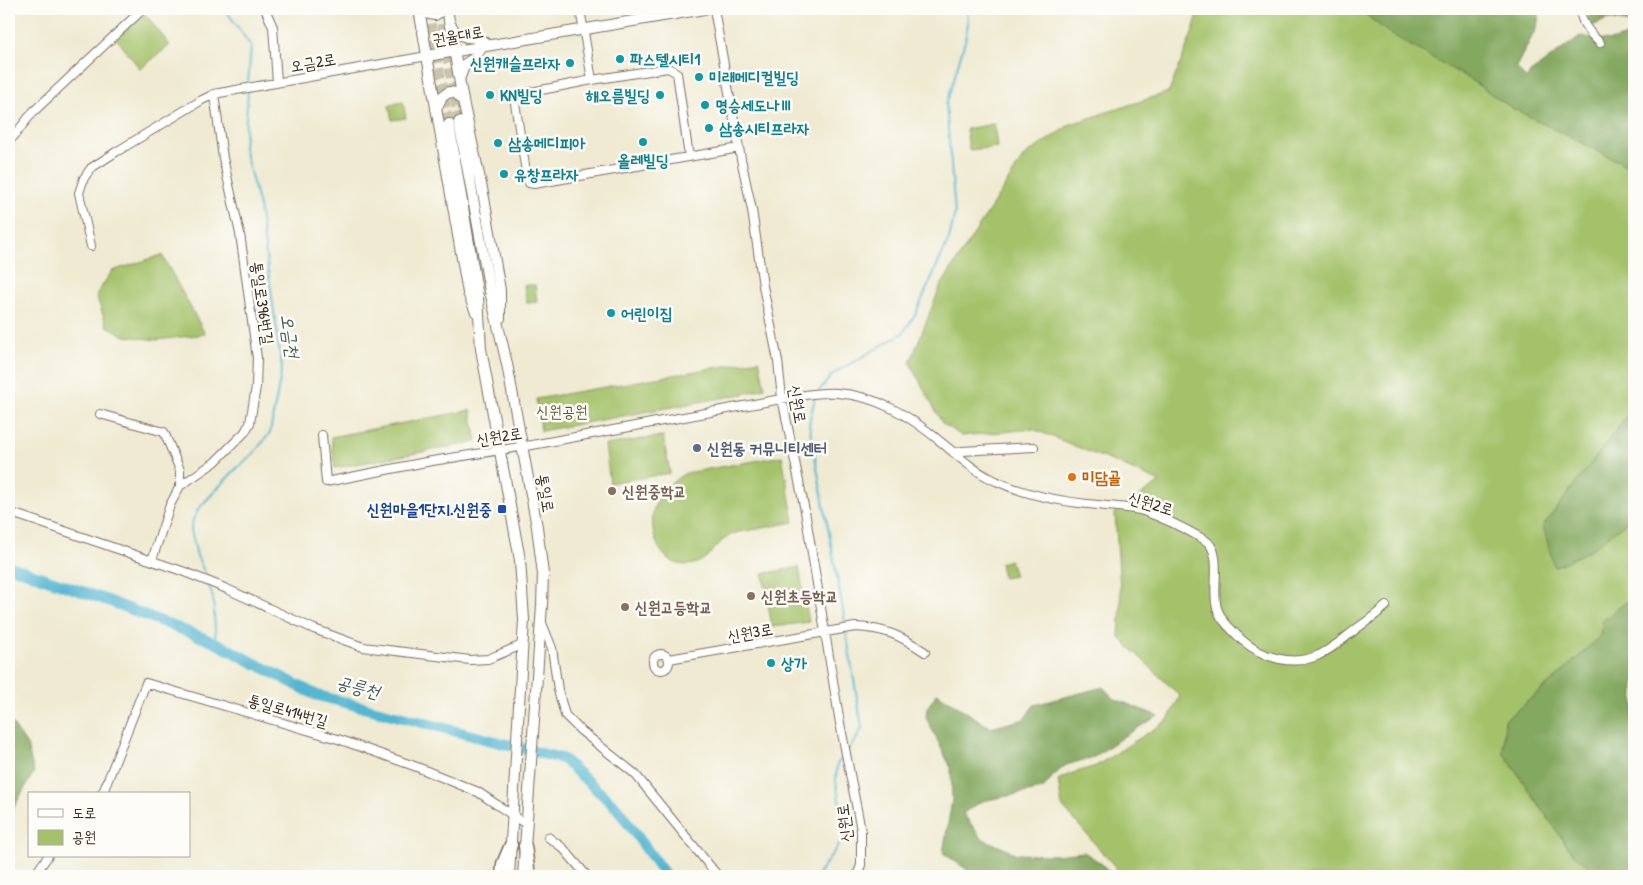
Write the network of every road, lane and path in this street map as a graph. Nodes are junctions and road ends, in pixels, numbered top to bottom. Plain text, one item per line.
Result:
1 (143, 9) edge
2 (265, 9) edge
3 (420, 9) edge
4 (445, 9) edge
5 (580, 9) edge
6 (704, 9) edge
7 (714, 9) edge
8 (1581, 9) edge
9 (449, 22) junction
10 (584, 29) junction
11 (1600, 43) dead end
12 (485, 46) junction
13 (454, 50) junction
14 (427, 56) junction
15 (459, 78) junction
16 (592, 80) junction
17 (277, 82) junction
18 (214, 94) junction
19 (463, 101) junction
20 (436, 109) junction
21 (9, 142) edge
22 (739, 148) junction
23 (689, 157) junction
24 (91, 246) dead end
25 (480, 319) junction
26 (499, 334) junction
27 (782, 398) junction
28 (100, 414) dead end
29 (322, 435) dead end
30 (522, 446) junction
31 (1034, 447) dead end
32 (499, 449) junction
33 (954, 453) junction
34 (180, 486) junction
35 (9, 512) edge
36 (152, 560) junction
37 (1386, 606) dead end
38 (541, 621) junction
39 (830, 631) junction
40 (522, 645) junction
41 (926, 652) dead end
42 (669, 659) dead end
43 (102, 792) edge
44 (512, 814) junction
45 (526, 824) junction
46 (548, 836) dead end
47 (511, 845) junction
48 (525, 846) junction
49 (47, 858) edge
50 (34, 876) edge
51 (502, 876) edge
52 (509, 876) edge
53 (523, 876) edge
54 (529, 876) edge
55 (587, 876) edge
56 (718, 876) edge
57 (857, 876) edge

1 - 21 street
2 - 17 street, 오금2로
3 - 4 main road
3 - 14 main road
4 - 9 main road
5 - 10 street
6 - 10 main road, 권율대로
7 - 22 street, 신원로
8 - 11 street
9 - 12 main road
9 - 13 main road
10 - 12 main road, 권율대로
10 - 16 street
12 - 13 main road, 권율대로
12 - 15 main road
13 - 14 main road, 권율대로
13 - 15 main road
14 - 17 street, 오금2로
14 - 20 main road
15 - 19 main road
16 - 23 street
16 - 23 street
17 - 18 street
18 - 24 street
18 - 34 street, 통일로396번길
19 - 20 main road
19 - 26 main road
20 - 25 main road
22 - 23 street
22 - 27 street, 신원로
25 - 26 main road, 통일로
25 - 32 main road, 통일로
26 - 30 main road, 통일로
27 - 30 street, 신원2로
27 - 33 street, 신원2로
27 - 39 street, 신원로
28 - 34 street
29 - 32 street, 신원2로
30 - 32 street, 신원2로
30 - 38 main road, 통일로
31 - 33 street
32 - 40 main road, 통일로
33 - 37 street, 신원2로
34 - 36 street, 통일로396번길
35 - 36 street
36 - 40 street
38 - 45 main road, 통일로
38 - 56 street
39 - 41 street, 신원3로
39 - 42 street, 신원3로
39 - 57 street, 신원로
40 - 44 main road, 통일로
43 - 44 street, 통일로414번길
44 - 45 street, 통일로414번길
44 - 47 main road, 통일로
45 - 48 main road, 통일로
46 - 55 street
47 - 51 highway
47 - 52 main road, 통일로
48 - 53 main road, 통일로
48 - 54 highway
49 - 50 street

